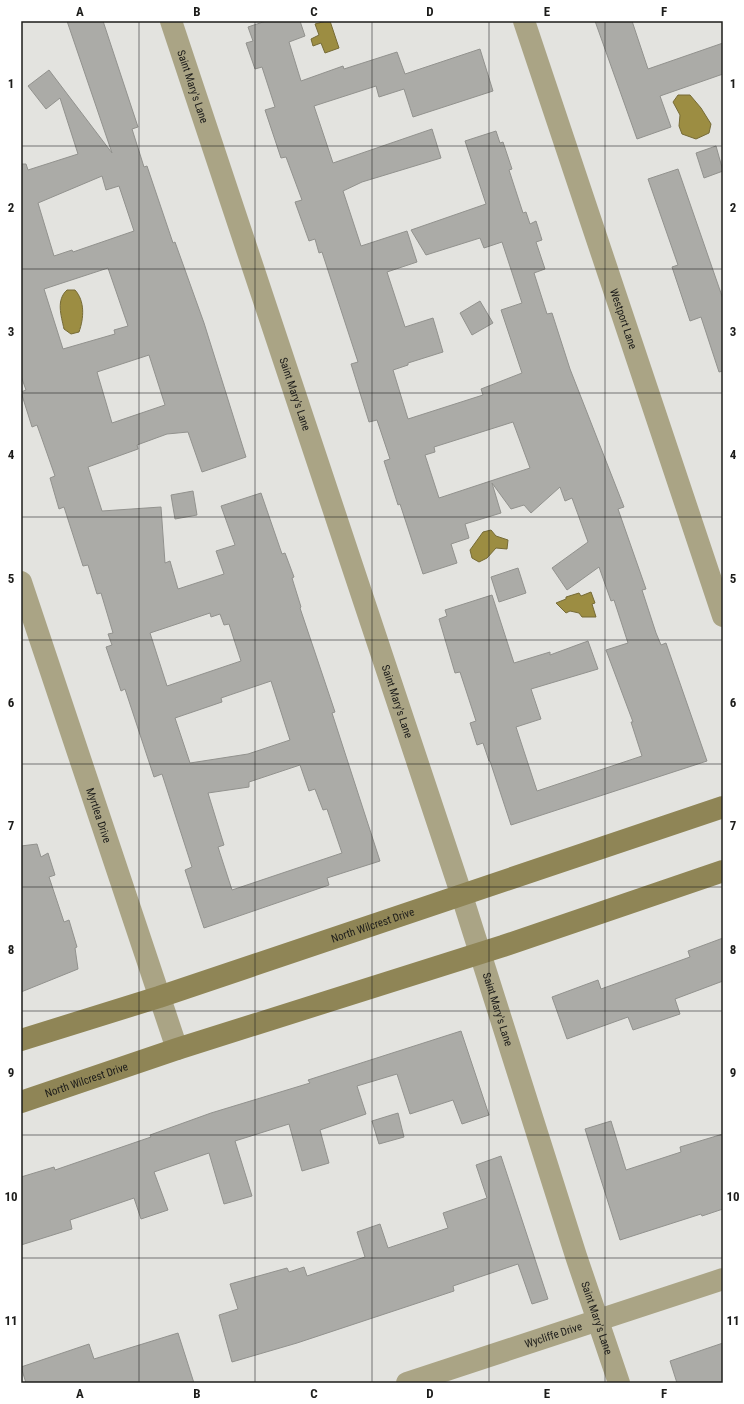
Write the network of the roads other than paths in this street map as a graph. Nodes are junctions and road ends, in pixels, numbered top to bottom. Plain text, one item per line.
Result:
1 (171, 21) edge
2 (524, 21) edge
3 (21, 582) edge
4 (723, 616) edge
5 (723, 807) edge
6 (723, 871) edge
7 (462, 896) junction
8 (480, 954) junction
9 (159, 997) junction
10 (21, 1040) edge
11 (177, 1049) junction
12 (21, 1102) edge
13 (723, 1279) edge
14 (598, 1320) junction
15 (407, 1383) edge
16 (619, 1383) edge

1 - 7 street, Saint Mary's Lane
2 - 4 street, Westport Lane
3 - 9 street, Myrtlea Drive
5 - 7 main road, North Wilcrest Drive
6 - 8 main road, North Wilcrest Drive
7 - 8 street, Saint Mary's Lane
7 - 9 main road, North Wilcrest Drive
8 - 11 main road, North Wilcrest Drive
8 - 14 street, Saint Mary's Lane
9 - 10 main road, North Wilcrest Drive
9 - 11 street, Myrtlea Drive
11 - 12 main road, North Wilcrest Drive
13 - 14 street, Wycliffe Drive
14 - 15 street, Wycliffe Drive
14 - 16 street, Saint Mary's Lane

